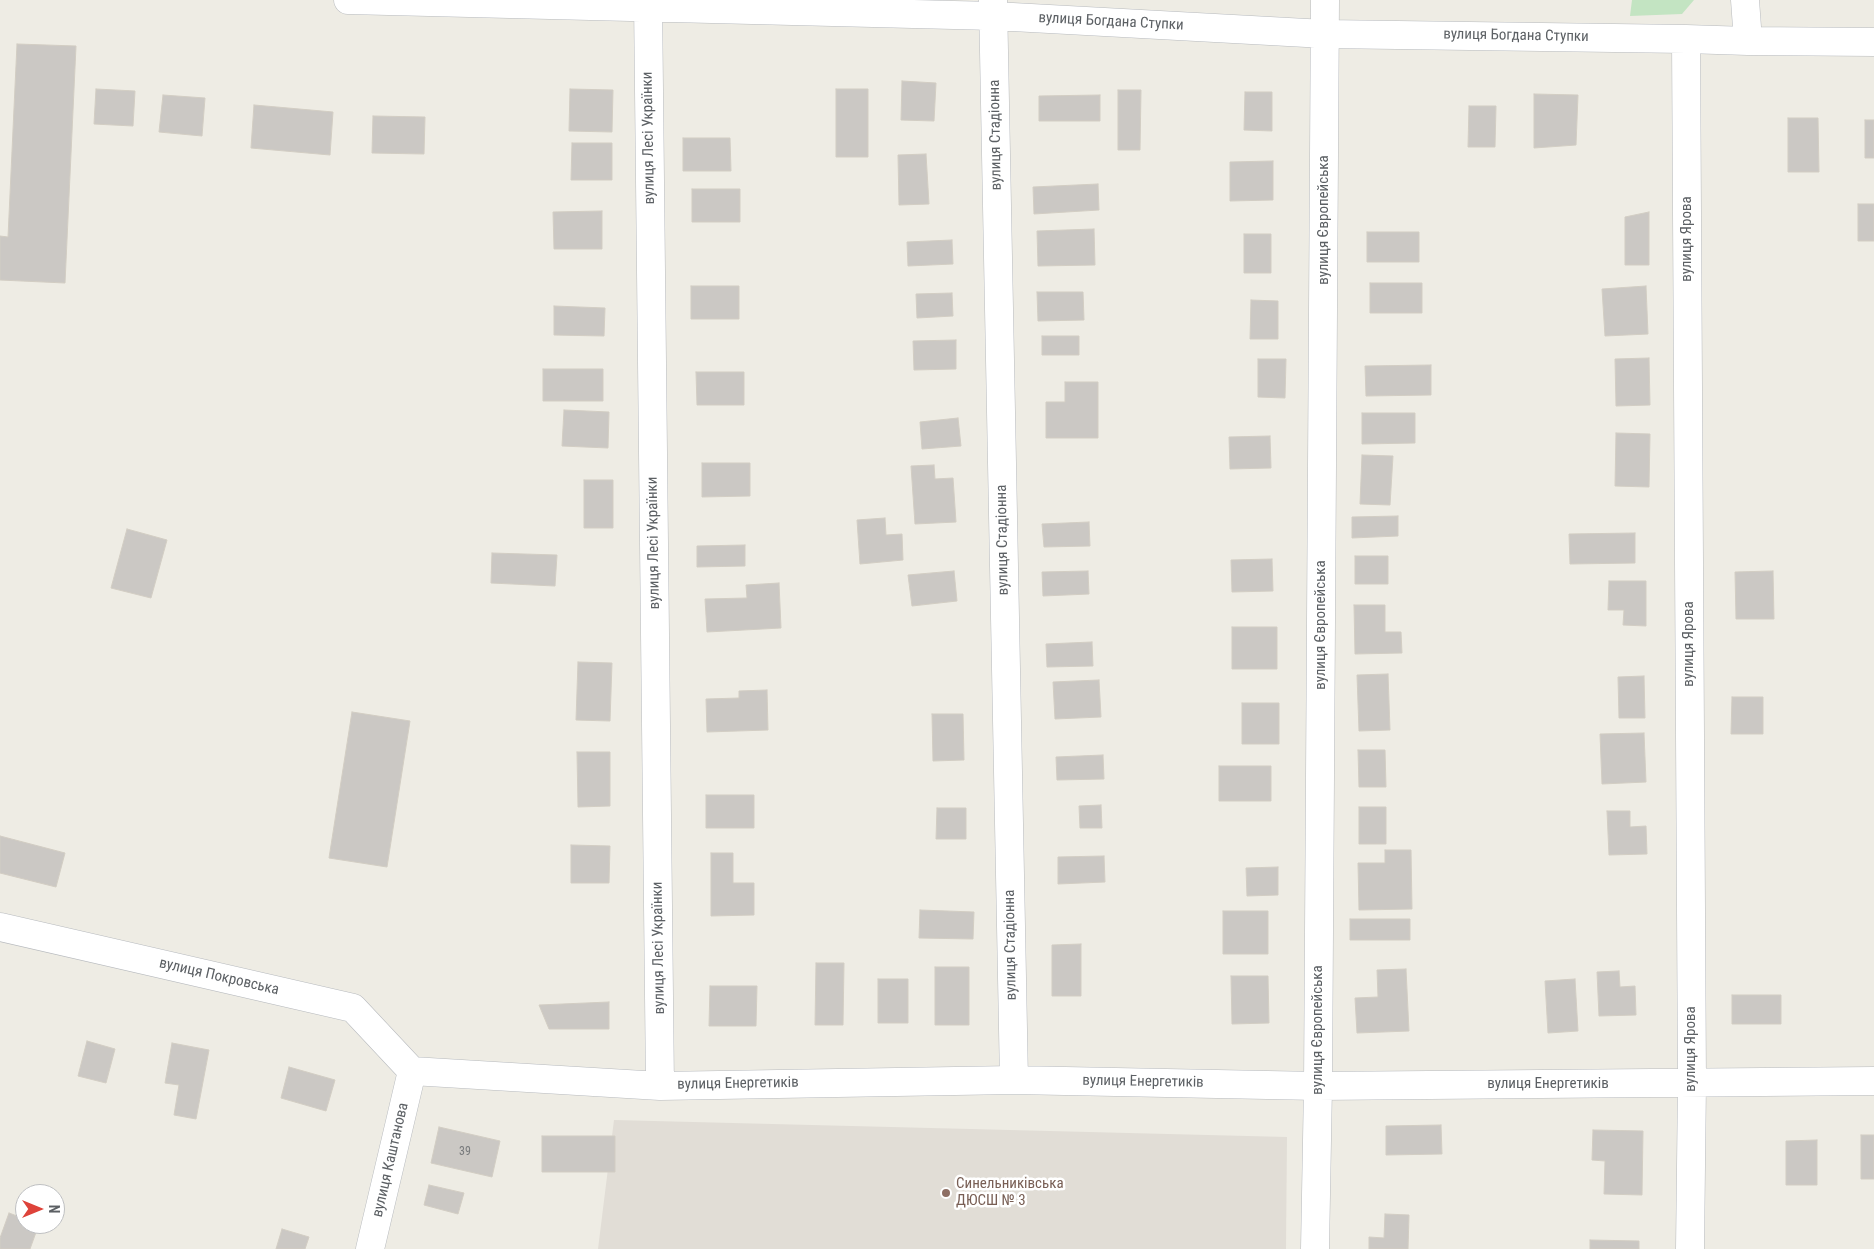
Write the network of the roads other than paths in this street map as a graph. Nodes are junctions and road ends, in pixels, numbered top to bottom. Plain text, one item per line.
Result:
1 (348, 0) edge
2 (1325, 0) edge
3 (1745, 0) edge
4 (648, 4) edge
5 (993, 8) edge
6 (1325, 34) junction
7 (1686, 39) junction
8 (1748, 41) junction
9 (1874, 42) edge
10 (0, 927) edge
11 (412, 1071) junction
12 (1014, 1080) junction
13 (1874, 1081) edge
14 (1692, 1083) junction
15 (660, 1086) junction
16 (1318, 1086) junction
17 (370, 1249) edge
18 (1315, 1249) edge
19 (1690, 1249) edge

1 - 4 street, вулиця Богдана Ступки
2 - 6 street, вулиця Європейська
3 - 8 street
4 - 5 street, вулиця Богдана Ступки
4 - 15 street, вулиця Лесі Українки
5 - 6 street, вулиця Богдана Ступки
5 - 12 street, вулиця Стадіонна
6 - 7 street, вулиця Богдана Ступки
6 - 16 street, вулиця Європейська
7 - 8 street, вулиця Богдана Ступки
7 - 14 street, вулиця Ярова
8 - 9 street, вулиця Богдана Ступки
10 - 11 street, вулиця Покровська
11 - 15 street, вулиця Енергетиків
11 - 17 street, вулиця Каштанова
12 - 15 street, вулиця Енергетиків
12 - 16 street, вулиця Енергетиків
13 - 14 street, вулиця Енергетиків
14 - 16 street, вулиця Енергетиків
14 - 19 street, вулиця Ярова
16 - 18 street, вулиця Європейська

